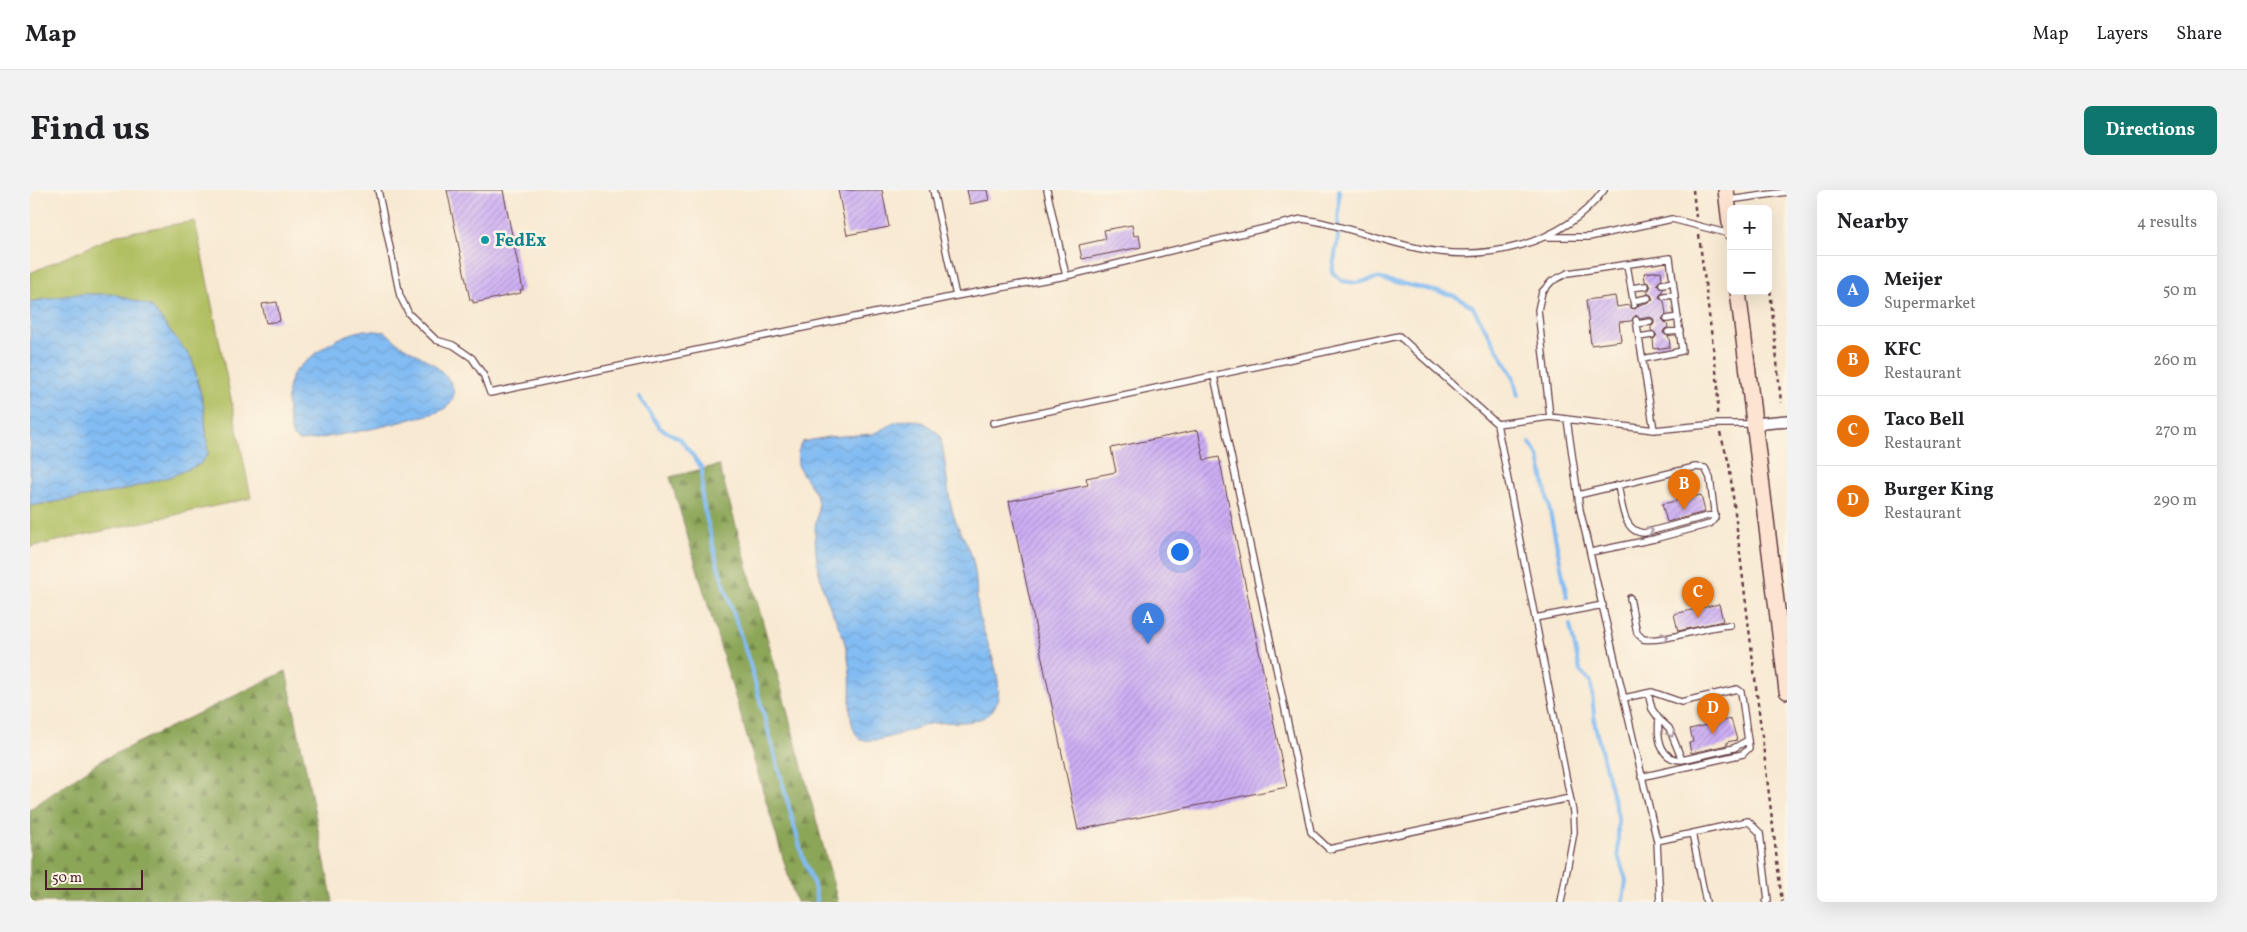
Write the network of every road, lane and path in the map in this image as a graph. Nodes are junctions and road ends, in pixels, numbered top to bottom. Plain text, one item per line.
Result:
1 (378, 190) edge
2 (933, 190) edge
3 (1047, 190) edge
4 (1604, 190) edge
5 (1693, 190) edge
6 (1787, 192) edge
7 (1726, 195) edge
8 (1698, 226) junction
9 (1727, 232) edge
10 (1546, 237) junction
11 (1628, 264) junction
12 (1066, 276) junction
13 (1673, 282) junction
14 (1662, 284) dead end
15 (1646, 286) dead end
16 (1631, 288) junction
17 (1675, 295) junction
18 (1738, 295) edge
19 (1771, 295) edge
20 (956, 296) junction
21 (1664, 296) dead end
22 (1648, 298) dead end
23 (1678, 317) junction
24 (1667, 320) dead end
25 (1650, 322) dead end
26 (1680, 331) junction
27 (1668, 332) dead end
28 (1652, 335) dead end
29 (1639, 337) junction
30 (1643, 360) junction
31 (1214, 376) junction
32 (1781, 403) dead end
33 (1550, 417) junction
34 (1567, 419) junction
35 (1787, 421) edge
36 (993, 423) dead end
37 (1497, 424) junction
38 (1717, 424) junction
39 (1754, 424) junction
40 (1654, 430) junction
41 (1618, 485) junction
42 (1578, 495) junction
43 (1715, 514) junction
44 (1591, 552) junction
45 (1630, 598) dead end
46 (1603, 605) junction
47 (1534, 618) junction
48 (1730, 625) dead end
49 (1785, 663) edge
50 (1787, 691) edge
51 (1648, 693) junction
52 (1624, 698) junction
53 (1659, 719) junction
54 (1748, 740) junction
55 (1682, 760) junction
56 (1641, 777) junction
57 (1570, 798) junction
58 (1692, 833) junction
59 (1657, 841) junction
60 (1561, 902) edge
61 (1660, 902) edge
62 (1706, 902) edge
63 (1766, 902) edge
64 (1782, 902) edge

1 - 20 lane
2 - 20 lane
3 - 12 lane
4 - 10 lane
5 - 8 path
6 - 7 lane
8 - 9 lane
8 - 10 lane
8 - 38 path
10 - 12 lane
11 - 13 lane
11 - 16 lane
11 - 33 lane
12 - 20 lane
13 - 14 lane
13 - 17 lane
15 - 16 lane
16 - 22 lane
17 - 21 lane
17 - 23 lane
18 - 39 main road
19 - 32 path
23 - 24 lane
23 - 26 lane
25 - 29 lane
26 - 27 lane
26 - 30 lane
28 - 29 lane
29 - 30 lane
30 - 40 lane
31 - 36 lane
31 - 37 lane
31 - 57 lane
33 - 34 lane
33 - 37 lane
34 - 40 lane
34 - 42 lane
35 - 39 street
37 - 47 lane
38 - 39 lane
38 - 40 lane
38 - 64 path
39 - 49 main road
41 - 42 lane
41 -> 43 lane
41 - 43 lane
42 - 44 lane
43 - 44 lane
44 - 46 lane
45 -> 48 lane
46 - 47 lane
46 - 52 lane
47 - 57 lane
49 - 50 main road
51 - 52 lane
51 - 53 lane
51 - 54 lane
52 - 56 lane
53 -> 55 lane
53 - 55 lane
54 - 55 lane
54 - 56 lane
56 - 59 lane
57 - 60 lane
58 - 59 lane
58 - 62 lane
58 - 63 lane
59 - 61 lane

